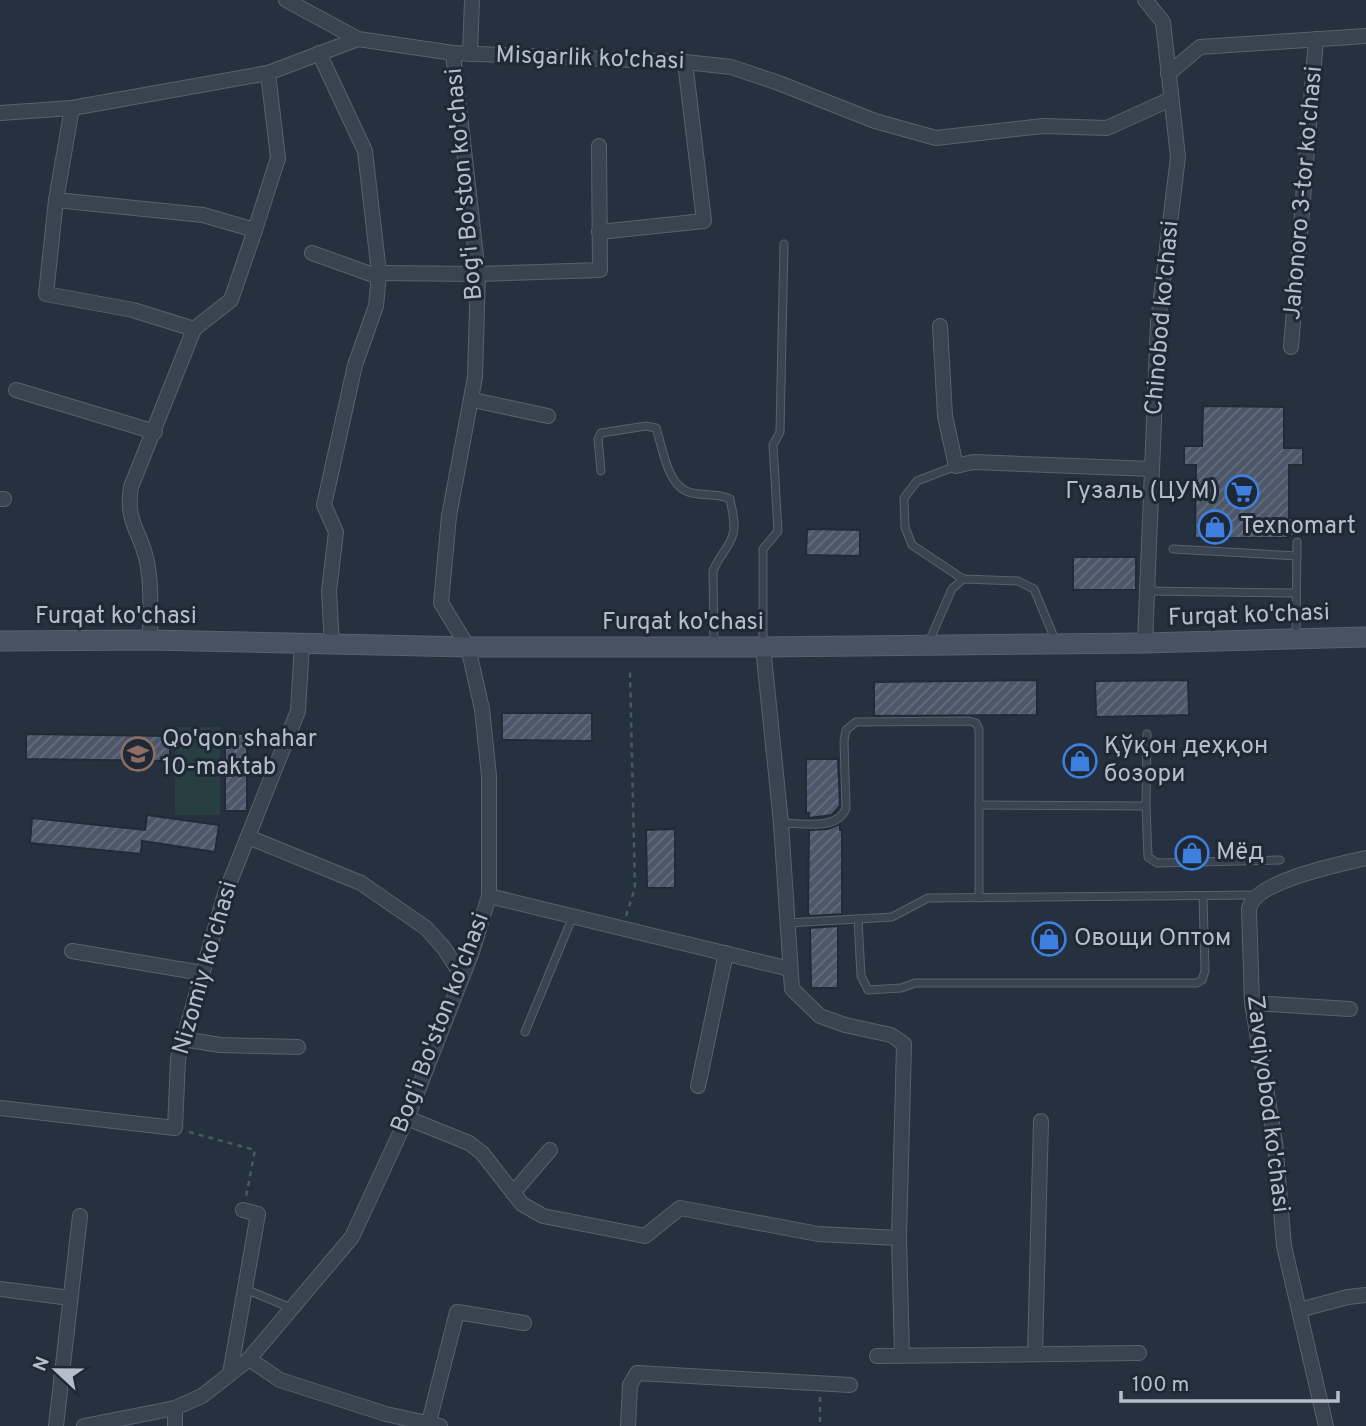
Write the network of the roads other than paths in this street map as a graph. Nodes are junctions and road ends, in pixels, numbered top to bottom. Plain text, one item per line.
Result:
1 (286, 0) edge
2 (472, 0) edge
3 (1144, 0) edge
4 (1366, 36) edge
5 (358, 39) junction
6 (1317, 40) junction
7 (319, 53) junction
8 (453, 53) junction
9 (470, 54) junction
10 (685, 62) junction
11 (268, 73) junction
12 (1168, 74) junction
13 (1171, 99) junction
14 (72, 108) junction
15 (0, 113) edge
16 (598, 146) dead end
17 (56, 200) junction
18 (255, 230) junction
19 (599, 232) junction
20 (784, 244) dead end
21 (312, 253) dead end
22 (478, 274) junction
23 (379, 275) junction
24 (940, 326) dead end
25 (194, 330) junction
26 (1291, 347) dead end
27 (16, 390) dead end
28 (473, 400) junction
29 (548, 416) dead end
30 (155, 432) junction
31 (956, 466) junction
32 (1152, 469) junction
33 (601, 471) dead end
34 (1297, 542) dead end
35 (1173, 549) dead end
36 (1297, 556) junction
37 (963, 579) junction
38 (1147, 591) junction
39 (1296, 593) junction
40 (1366, 637) edge
41 (1296, 639) junction
42 (150, 640) junction
43 (0, 641) edge
44 (1145, 643) junction
45 (302, 644) junction
46 (1056, 644) junction
47 (332, 645) junction
48 (928, 645) junction
49 (468, 647) junction
50 (763, 647) junction
51 (714, 648) junction
52 (1147, 734) dead end
53 (979, 805) junction
54 (1146, 806) junction
55 (781, 823) junction
56 (248, 837) junction
57 (1366, 858) edge
58 (1280, 860) dead end
59 (489, 895) junction
60 (1256, 895) junction
61 (1203, 896) junction
62 (979, 898) junction
63 (573, 916) junction
64 (858, 919) junction
65 (787, 923) junction
66 (72, 951) dead end
67 (726, 953) junction
68 (790, 969) junction
69 (202, 973) junction
70 (462, 976) junction
71 (1252, 1003) junction
72 (1350, 1009) dead end
73 (525, 1032) dead end
74 (183, 1039) junction
75 (298, 1047) dead end
76 (698, 1086) dead end
77 (0, 1108) edge
78 (407, 1118) junction
79 (1041, 1121) dead end
80 (550, 1150) dead end
81 (513, 1193) junction
82 (243, 1210) road end
83 (80, 1216) dead end
84 (899, 1238) junction
85 (0, 1289) edge
86 (245, 1289) junction
87 (1366, 1295) edge
88 (70, 1298) junction
89 (292, 1308) junction
90 (1299, 1310) junction
91 (524, 1323) dead end
92 (1035, 1353) junction
93 (1139, 1353) dead end
94 (902, 1355) junction
95 (877, 1356) dead end
96 (248, 1359) junction
97 (230, 1374) junction
98 (850, 1385) dead end
99 (175, 1408) junction
100 (434, 1424) edge
101 (55, 1426) edge
102 (84, 1426) edge
103 (175, 1426) edge
104 (628, 1426) edge
105 (1326, 1426) edge

1 - 5 street
2 - 9 street
3 - 12 street, Chinobod ko'chasi
4 - 6 street
5 - 7 street, Misgarlik ko'chasi
5 - 8 street, Misgarlik ko'chasi
6 - 12 street
6 - 26 street, Jahonoro 3-tor ko'chasi
7 - 11 street, Misgarlik ko'chasi
7 - 23 street
8 - 9 street, Misgarlik ko'chasi
8 - 22 street, Bog'i Bo'ston ko'chasi
9 - 10 street, Misgarlik ko'chasi
10 - 13 street, Misgarlik ko'chasi
10 - 19 street
11 - 14 street, Misgarlik ko'chasi
11 - 18 street
12 - 13 street, Chinobod ko'chasi
13 - 32 street, Chinobod ko'chasi
14 - 15 street, Misgarlik ko'chasi
14 - 17 street
16 - 19 street
17 - 18 street
17 - 25 street
18 - 25 street
19 - 22 street
20 - 50 lane
21 - 23 street
22 - 23 street
22 - 28 street, Bog'i Bo'ston ko'chasi
23 - 47 street
24 - 31 street
25 - 30 street
27 - 30 street
28 - 29 street
28 - 49 street, Bog'i Bo'ston ko'chasi
30 - 42 street
31 - 32 street
31 - 37 lane
32 - 38 street, Chinobod ko'chasi
33 - 51 lane
34 - 36 lane
35 - 36 lane
36 - 39 lane
37 - 46 lane
37 - 48 lane
38 - 39 lane
38 - 44 street, Chinobod ko'chasi
39 - 41 lane
40 - 41 main road, Furqat ko'chasi
41 - 44 main road, Furqat ko'chasi
42 - 43 main road, Furqat ko'chasi
42 - 45 main road, Furqat ko'chasi
44 - 46 main road, Furqat ko'chasi
45 - 47 main road, Furqat ko'chasi
45 - 56 street, Nizomiy ko'chasi
46 - 48 main road, Furqat ko'chasi
47 - 49 main road, Furqat ko'chasi
48 - 50 main road, Furqat ko'chasi
49 - 51 main road, Furqat ko'chasi
49 - 59 street, Bog'i Bo'ston ko'chasi
50 - 51 main road, Furqat ko'chasi
50 - 55 street
52 - 54 lane
53 - 54 lane
53 - 55 lane
53 - 62 lane
54 - 58 lane
55 - 65 street
56 - 69 street, Nizomiy ko'chasi
56 - 70 street
57 - 60 street
59 - 63 street
59 - 70 street, Bog'i Bo'ston ko'chasi
60 - 61 lane
60 - 71 street, Zavqiyobod ko'chasi
61 - 62 lane
61 - 64 lane
62 - 64 lane
63 - 67 street
63 - 73 lane
64 - 65 lane
65 - 68 street
66 - 69 street
67 - 68 street
67 - 76 street
68 - 84 street
69 - 74 street, Nizomiy ko'chasi
70 - 78 street, Bog'i Bo'ston ko'chasi
71 - 72 street
71 - 90 street, Zavqiyobod ko'chasi
74 - 75 street
74 - 77 street, Nizomiy ko'chasi
78 - 81 street
78 - 89 street, Bog'i Bo'ston ko'chasi
79 - 92 street
80 - 81 street
81 - 84 street
82 - 86 street
83 - 88 street
84 - 94 street
85 - 88 street
86 - 89 lane
86 - 97 street
87 - 90 street
88 - 101 street
89 - 96 street, Bog'i Bo'ston ko'chasi
90 - 105 street, Zavqiyobod ko'chasi
91 - 100 street
92 - 93 street
92 - 94 street
94 - 95 street
96 - 97 street, Bog'i Bo'ston ko'chasi
96 - 100 street
97 - 99 street, Bog'i Bo'ston ko'chasi
98 - 104 street
99 - 102 street, Bog'i Bo'ston ko'chasi
99 - 103 street

